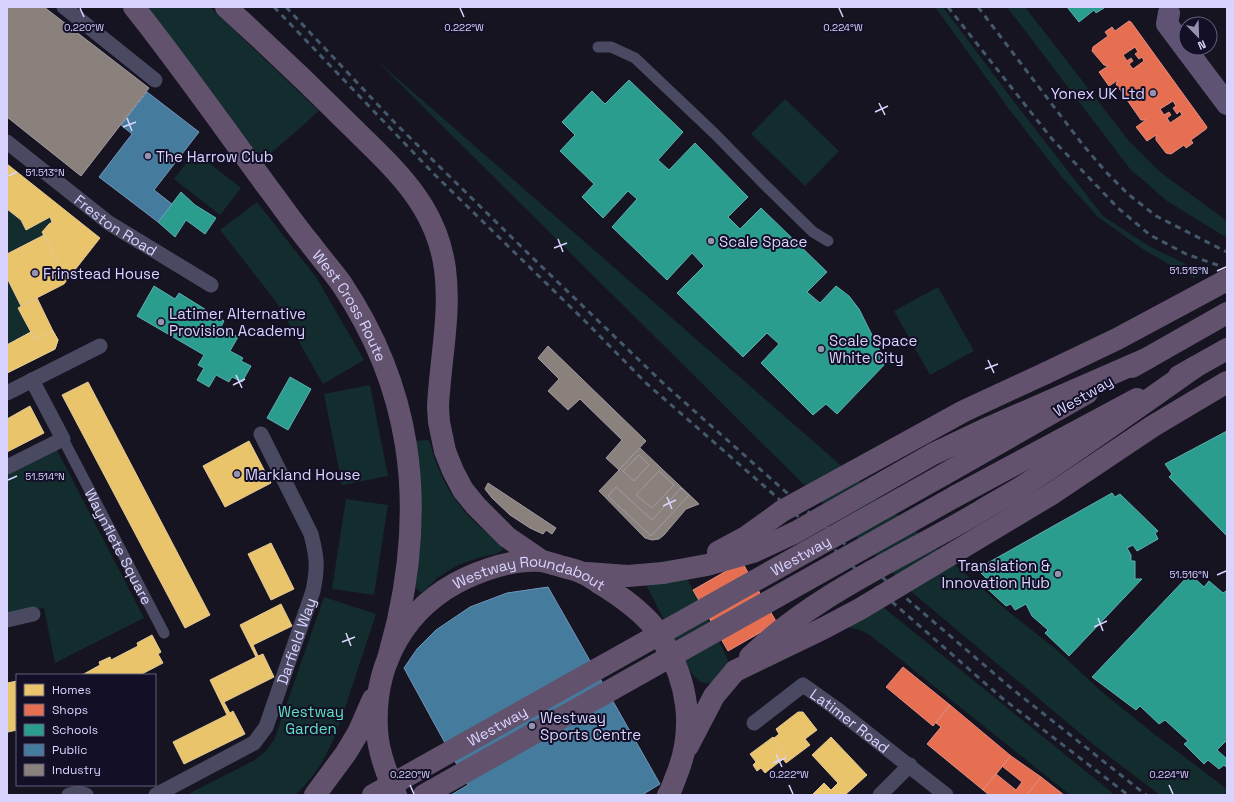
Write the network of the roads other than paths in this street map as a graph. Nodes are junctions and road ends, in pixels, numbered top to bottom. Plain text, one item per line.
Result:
1 (64, 7) edge
2 (134, 7) edge
3 (226, 7) edge
4 (1166, 10) edge
5 (1178, 16) edge
6 (598, 47) dead end
7 (1209, 56) edge
8 (155, 80) dead end
9 (1227, 80) edge
10 (1227, 104) edge
11 (7, 142) edge
12 (828, 241) dead end
13 (1227, 280) edge
14 (211, 285) dead end
15 (1227, 313) edge
16 (100, 346) dead end
17 (1227, 349) edge
18 (1148, 358) junction
19 (1195, 367) junction
20 (32, 380) junction
21 (1227, 382) edge
22 (7, 393) edge
23 (261, 434) dead end
24 (63, 439) junction
25 (7, 467) edge
26 (542, 561) junction
27 (581, 572) junction
28 (663, 573) junction
29 (33, 614) dead end
30 (7, 620) edge
31 (164, 633) dead end
32 (388, 659) junction
33 (735, 672) junction
34 (380, 683) junction
35 (754, 723) dead end
36 (910, 765) junction
37 (680, 766) junction
38 (69, 795) edge
39 (86, 795) edge
40 (156, 795) edge
41 (314, 795) edge
42 (373, 795) edge
43 (396, 795) edge
44 (424, 795) edge
45 (668, 795) edge
46 (880, 795) edge
47 (946, 795) edge

1 - 8 street
2 - 32 highway, West Cross Route
3 - 26 highway
4 - 5 main road
4 - 10 main road
6 - 12 street
7 - 9 main road
11 - 14 street, Freston Road
13 - 28 highway, bridge
15 - 18 highway, Westway
16 - 20 street
17 - 19 highway, Westway
18 - 28 highway, bridge
18 - 42 highway, Westway, bridge
19 - 33 highway, bridge
19 - 44 highway, Westway, bridge
20 - 22 street
20 - 24 street, Waynflete Square
21 - 33 highway, bridge
23 - 40 street, Darfield Way
24 - 25 street
24 - 31 street, Waynflete Square
26 - 27 highway, Westway Roundabout
26 - 32 highway, Westway Roundabout
27 - 28 highway
27 - 37 highway, Westway Roundabout, bridge
29 - 30 street
32 - 34 highway, Westway Roundabout
33 - 37 highway
34 - 41 highway
34 - 43 highway, Westway Roundabout
35 - 36 street, Latimer Road
36 - 46 street
36 - 47 street, Latimer Road
37 - 45 highway, Westway Roundabout
38 - 39 street

